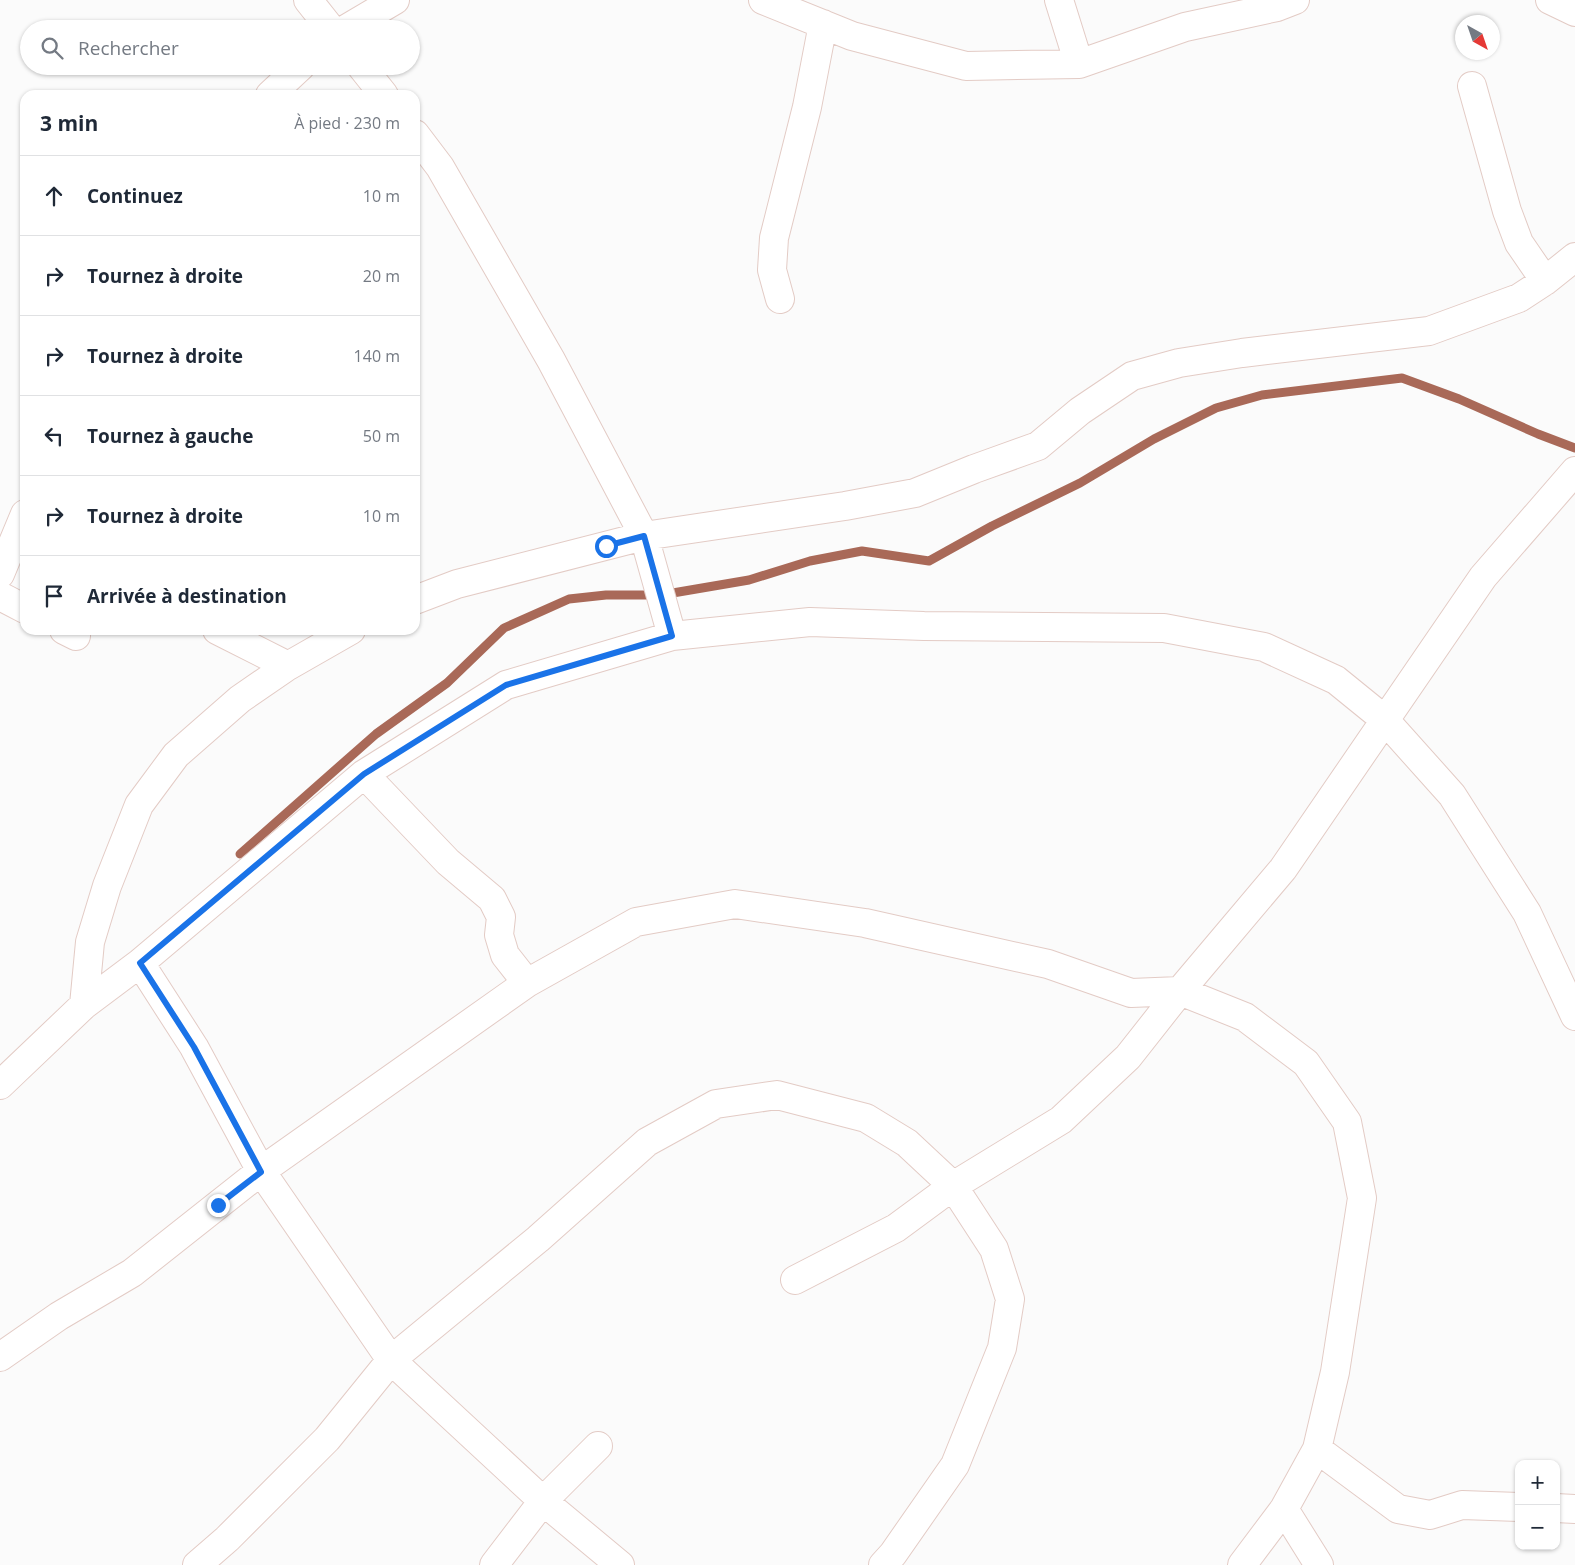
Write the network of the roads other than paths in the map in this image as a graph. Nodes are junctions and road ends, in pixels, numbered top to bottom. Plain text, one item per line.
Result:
1 (308, 0) edge
2 (395, 0) edge
3 (763, 0) edge
4 (1059, 0) edge
5 (1295, 0) edge
6 (1550, 0) edge
7 (1575, 12) edge
8 (325, 20) edge
9 (361, 20) edge
10 (824, 24) junction
11 (1079, 64) junction
12 (291, 75) edge
13 (368, 75) edge
14 (1472, 86) dead end
15 (275, 90) edge
16 (380, 90) edge
17 (420, 141) edge
18 (1575, 257) edge
19 (1545, 281) junction
20 (780, 299) dead end
21 (1575, 471) edge
22 (20, 531) edge
23 (644, 536) junction
24 (0, 574) edge
25 (0, 596) edge
26 (420, 598) edge
27 (20, 607) edge
28 (227, 635) edge
29 (342, 635) edge
30 (672, 636) junction
31 (288, 666) junction
32 (1384, 720) junction
33 (364, 774) junction
34 (140, 963) junction
35 (526, 983) junction
36 (1180, 991) junction
37 (84, 1005) junction
38 (1575, 1016) edge
39 (0, 1085) edge
40 (261, 1172) junction
41 (953, 1186) junction
42 (795, 1280) dead end
43 (0, 1357) edge
44 (391, 1360) junction
45 (598, 1446) dead end
46 (1317, 1449) junction
47 (543, 1501) junction
48 (1515, 1507) edge
49 (1560, 1508) edge
50 (1284, 1509) junction
51 (1575, 1509) edge
52 (196, 1565) edge
53 (494, 1565) edge
54 (620, 1565) edge
55 (883, 1565) edge
56 (1242, 1565) edge
57 (1319, 1565) edge

1 - 8 street
2 - 9 street
3 - 10 street
4 - 11 street
5 - 11 street
6 - 7 street
10 - 11 street
10 - 20 street
12 - 15 street
13 - 16 street
14 - 19 street
17 - 23 street
18 - 19 street
19 - 23 street
21 - 32 street
22 - 24 street
23 - 26 street
23 - 30 street
25 - 27 street
28 - 31 street
29 - 31 street
30 - 32 street
30 - 33 street
31 - 37 street
32 - 36 street
32 - 38 street
33 - 34 street
33 - 35 street
34 - 37 street
34 - 40 street
35 - 36 street
35 - 40 street
36 - 41 street
36 - 46 street
37 - 39 street
40 - 43 street
40 - 44 street
41 - 42 street
41 - 44 street
41 - 55 street
44 - 47 street
44 - 52 street
45 - 47 street
46 - 48 street
46 - 50 street
47 - 53 street
47 - 54 street
49 - 51 street
50 - 56 street
50 - 57 street

